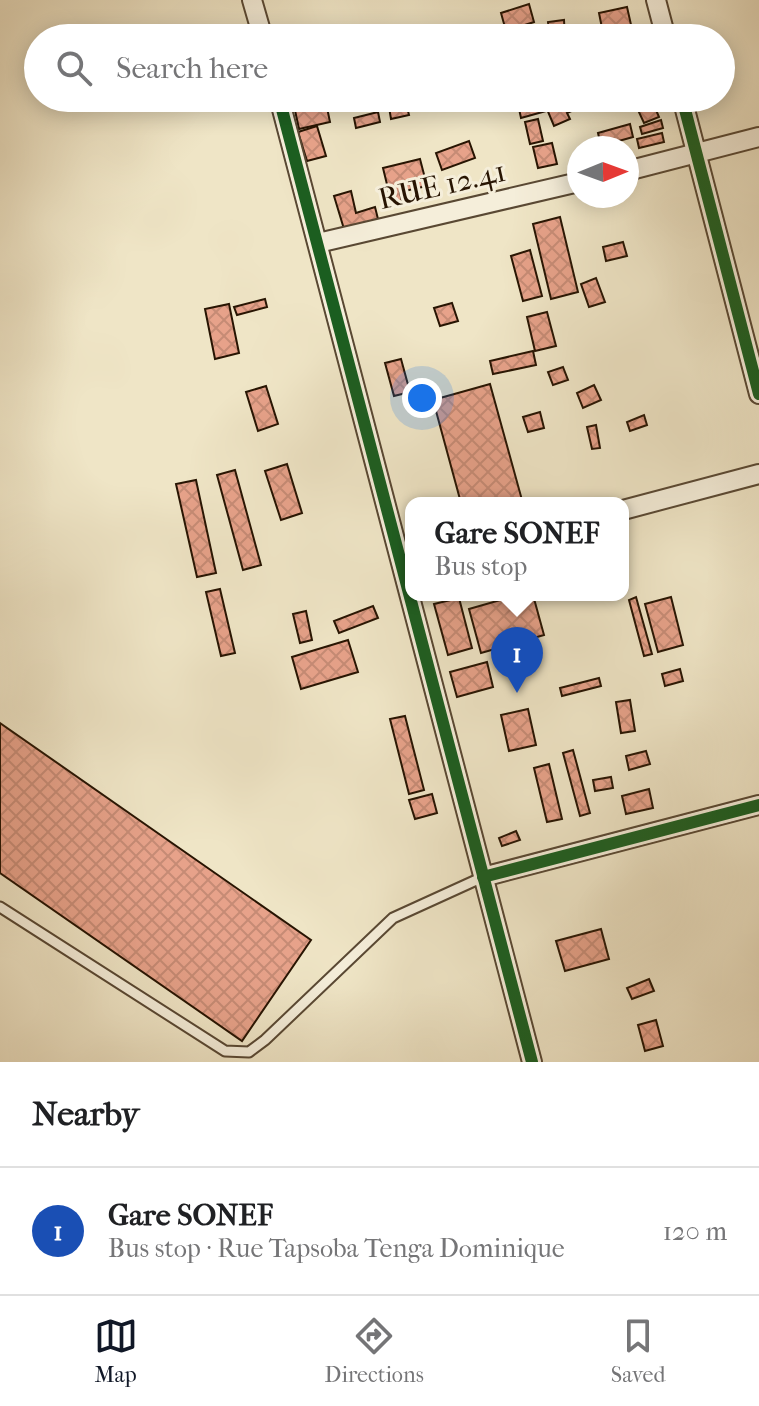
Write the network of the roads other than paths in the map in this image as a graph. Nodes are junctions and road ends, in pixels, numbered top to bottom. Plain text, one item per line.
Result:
1 (252, 0) edge
2 (656, 0) edge
3 (259, 24) edge
4 (662, 24) edge
5 (283, 112) edge
6 (686, 112) edge
7 (759, 137) edge
8 (697, 154) junction
9 (639, 168) edge
10 (567, 185) edge
11 (318, 243) junction
12 (759, 394) edge
13 (759, 474) edge
14 (629, 508) edge
15 (405, 561) edge
16 (415, 601) edge
17 (759, 805) edge
18 (483, 877) junction
19 (0, 907) edge
20 (532, 1062) edge

1 - 3 street
2 - 4 street
5 - 11 street
6 - 8 street
7 - 8 street
8 - 9 street
8 - 12 street
10 - 11 street, RUE 12.41
11 - 15 street
13 - 14 street
16 - 18 street
17 - 18 street
18 - 19 lane
18 - 20 street

